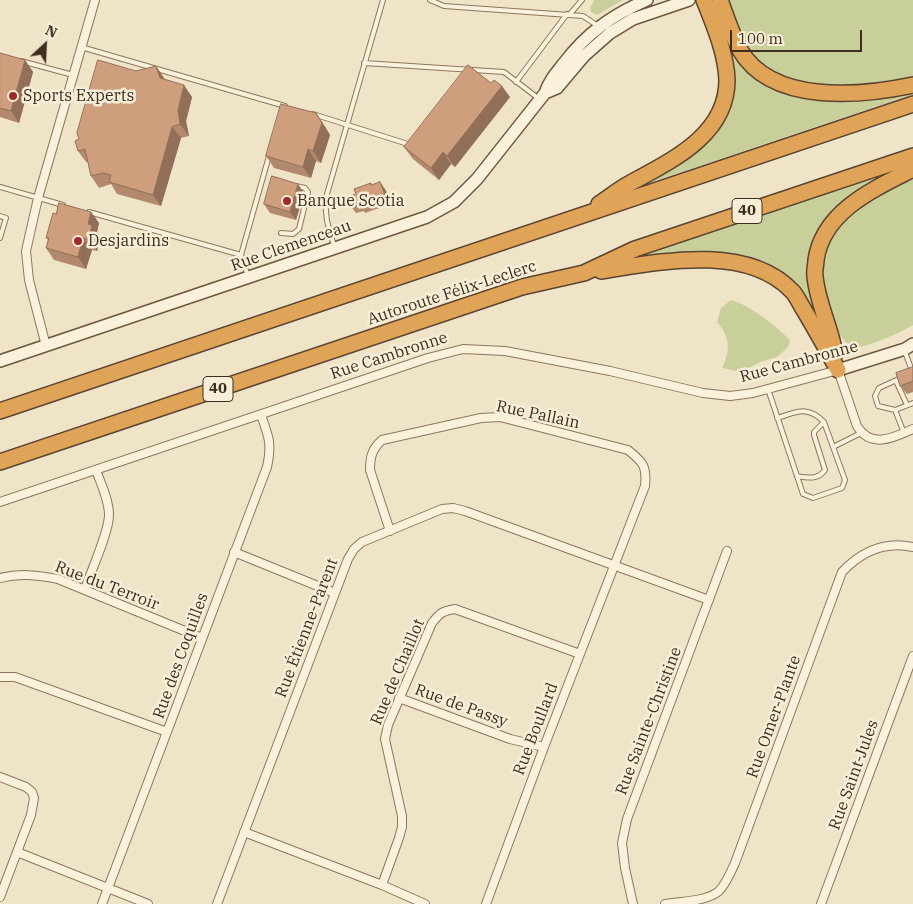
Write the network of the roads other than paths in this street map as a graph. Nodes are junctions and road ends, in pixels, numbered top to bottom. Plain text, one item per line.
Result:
1 (95, 0) edge
2 (383, 0) edge
3 (430, 0) edge
4 (582, 0) edge
5 (647, 0) edge
6 (689, 0) edge
7 (704, 0) edge
8 (720, 0) edge
9 (568, 14) junction
10 (598, 26) junction
11 (82, 47) junction
12 (19, 60) edge
13 (364, 63) junction
14 (474, 70) junction
15 (73, 75) junction
16 (469, 76) edge
17 (516, 82) junction
18 (913, 85) edge
19 (543, 96) junction
20 (913, 104) edge
21 (284, 106) junction
22 (293, 108) edge
23 (309, 113) edge
24 (281, 114) edge
25 (347, 124) junction
26 (414, 146) edge
27 (270, 152) edge
28 (913, 156) edge
29 (913, 169) edge
30 (264, 176) junction
31 (272, 179) edge
32 (289, 183) edge
33 (0, 187) edge
34 (38, 198) junction
35 (71, 207) edge
36 (80, 210) edge
37 (582, 215) junction
38 (0, 216) edge
39 (281, 233) dead end
40 (0, 238) edge
41 (335, 249) junction
42 (241, 255) junction
43 (584, 273) junction
44 (249, 278) junction
45 (46, 346) junction
46 (909, 347) edge
47 (0, 361) edge
48 (838, 370) junction
49 (913, 372) edge
50 (896, 381) junction
51 (768, 389) junction
52 (913, 403) edge
53 (907, 405) junction
54 (895, 410) junction
55 (0, 411) edge
56 (261, 415) junction
57 (777, 418) junction
58 (824, 422) junction
59 (913, 429) edge
60 (861, 433) junction
61 (904, 433) junction
62 (832, 447) junction
63 (0, 462) edge
64 (96, 470) junction
65 (797, 476) junction
66 (0, 502) edge
67 (390, 531) junction
68 (913, 547) edge
69 (727, 551) dead end
70 (234, 552) junction
71 (613, 565) junction
72 (0, 578) edge
73 (85, 589) junction
74 (335, 593) junction
75 (709, 600) junction
76 (202, 638) junction
77 (580, 654) junction
78 (913, 656) edge
79 (0, 677) edge
80 (399, 698) junction
81 (167, 732) junction
82 (544, 747) junction
83 (0, 777) edge
84 (244, 832) junction
85 (17, 852) junction
86 (382, 885) junction
87 (108, 888) junction
88 (0, 897) edge
89 (102, 904) edge
90 (148, 904) edge
91 (217, 904) edge
92 (425, 904) edge
93 (486, 904) edge
94 (632, 904) edge
95 (665, 904) edge
96 (821, 904) edge

1 - 11 street
2 - 13 lane
3 - 9 lane
4 - 9 lane
5 - 10 street, Rue Clemenceau
6 - 19 street, Rue Clemenceau
7 - 37 highway
8 - 18 highway
9 - 10 lane
9 - 17 lane
10 - 19 street, Rue Clemenceau
11 - 15 street
11 - 21 lane
12 - 15 lane
13 - 14 lane
13 - 25 lane
14 - 16 lane
14 - 17 lane
15 - 34 street
17 - 19 lane
19 - 41 street, Rue Clemenceau
20 - 37 highway, Autoroute Félix-Leclerc
21 - 22 lane
21 - 24 lane
23 - 25 lane
25 - 26 lane
25 - 41 lane
27 - 30 lane
28 - 43 highway, Autoroute Félix-Leclerc / 40
29 - 48 highway
30 - 31 lane
30 - 42 lane
32 - 39 lane
33 - 34 lane
34 - 35 lane
34 - 45 street
36 - 42 lane
37 - 55 highway, Autoroute Félix-Leclerc
38 - 40 lane
41 - 44 street, Rue Clemenceau
42 - 44 lane
43 - 48 highway
43 - 63 highway, Autoroute Félix-Leclerc / 40
44 - 45 street, Rue Clemenceau
45 - 47 street, Rue Clemenceau
46 - 48 street, Rue Cambronne
46 - 49 lane
48 - 51 street, Rue Cambronne
48 - 60 street
49 - 50 lane
50 - 53 lane
50 - 54 lane
51 - 56 street, Rue Cambronne
51 - 57 lane
52 - 53 lane
53 - 54 lane
54 - 61 lane
56 - 64 street, Rue Cambronne
56 - 70 street, Rue des Coquilles
57 - 58 lane
57 - 65 lane
58 - 62 lane
58 - 65 lane
59 - 61 street
60 - 61 street
60 - 62 lane
62 - 65 lane
64 - 66 street, Rue Cambronne
64 - 73 street
67 - 71 street, Rue Étienne-Parent
67 - 71 street, Rue Pallain
67 - 74 street, Rue Étienne-Parent
68 - 95 street, Rue Omer-Plante
69 - 75 street, Rue Sainte-Christine
70 - 74 street
70 - 76 street, Rue des Coquilles
71 - 75 street, Rue Étienne-Parent
71 - 77 street, Rue Boullard
72 - 73 street, Rue du Terroir
73 - 76 street, Rue du Terroir
74 - 84 street, Rue Étienne-Parent
75 - 94 street, Rue Sainte-Christine
76 - 81 street, Rue des Coquilles
77 - 80 street, Rue de Chaillot
77 - 82 street, Rue Boullard
78 - 96 street, Rue Saint-Jules
79 - 81 street
80 - 82 street, Rue de Passy
80 - 86 street, Rue de Chaillot
81 - 87 street, Rue des Coquilles
82 - 93 street, Rue Boullard
83 - 85 street
84 - 86 street
84 - 91 street, Rue Étienne-Parent
85 - 87 street
85 - 88 street
86 - 92 street
87 - 89 street, Rue des Coquilles
87 - 90 street

